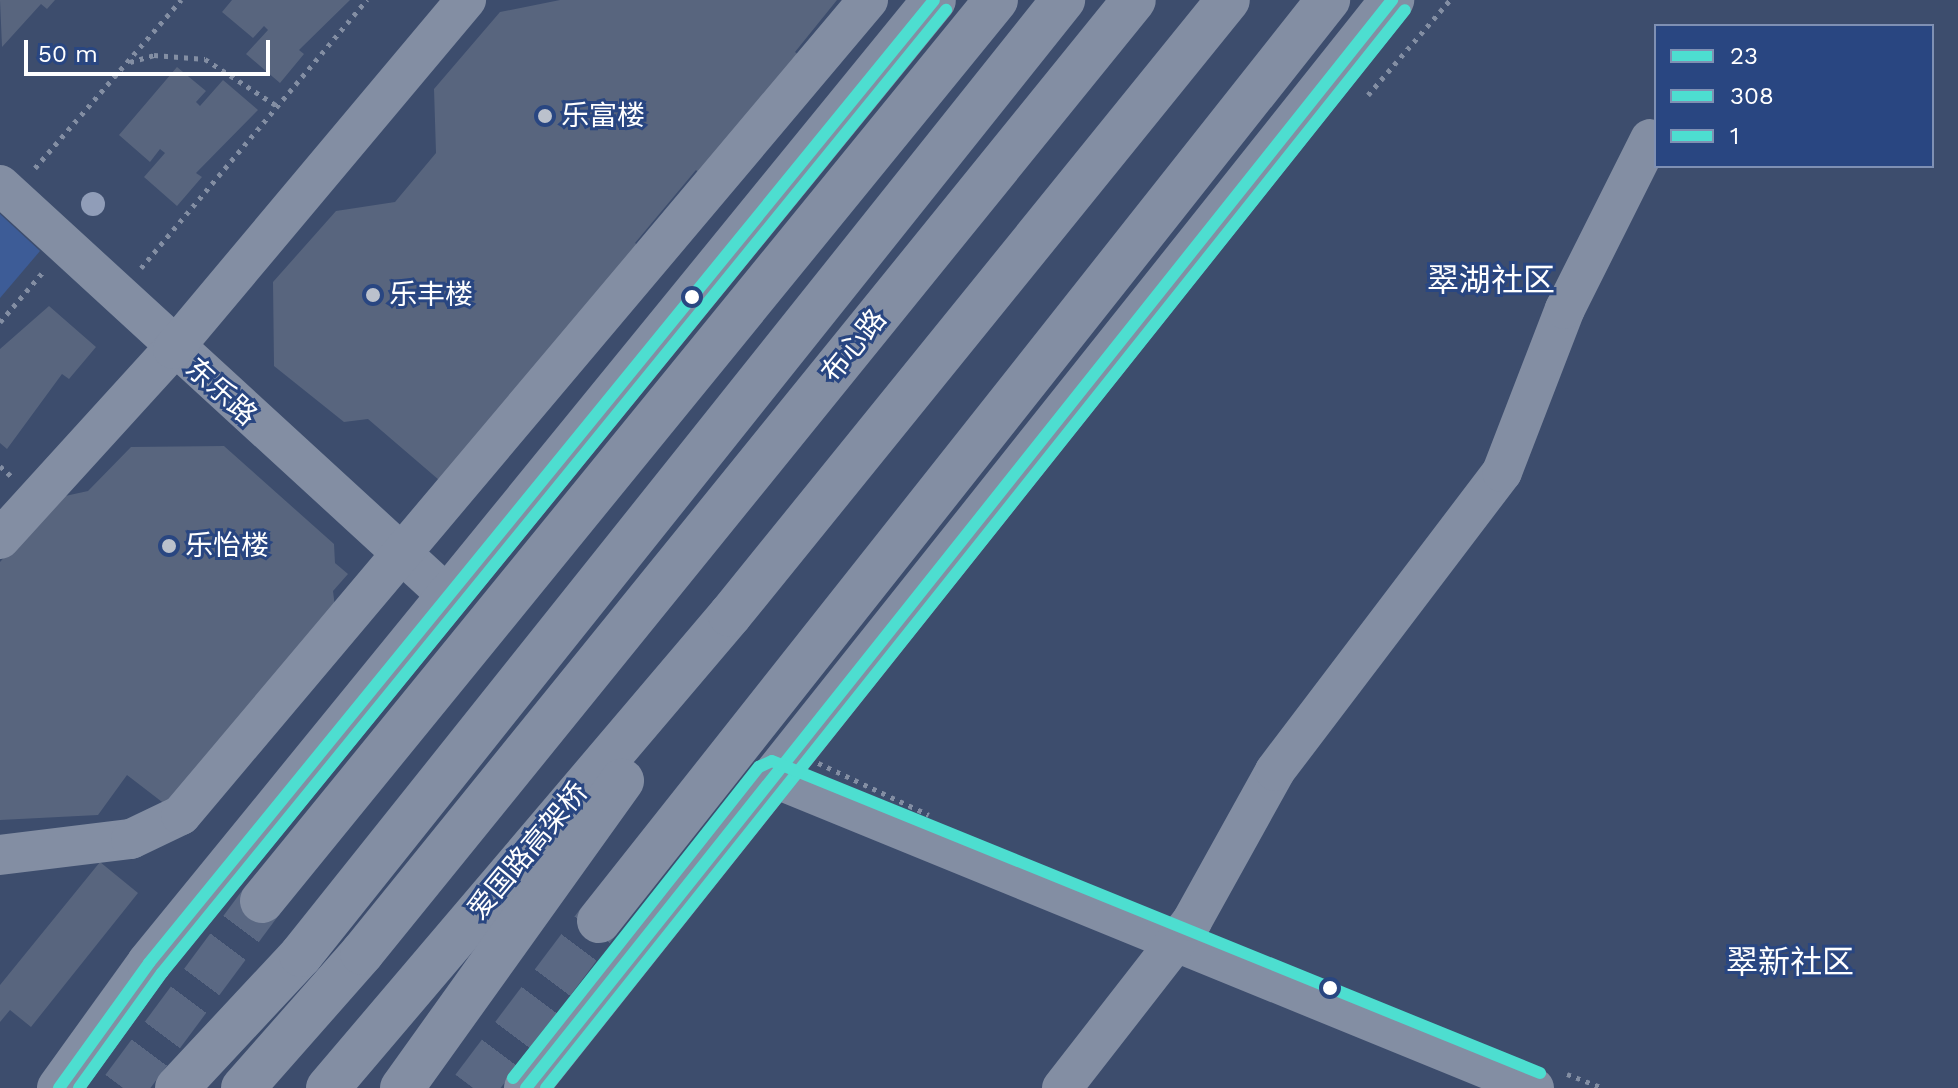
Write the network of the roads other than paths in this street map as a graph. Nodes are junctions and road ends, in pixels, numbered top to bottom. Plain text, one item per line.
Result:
1 (466, 0) edge
2 (868, 0) edge
3 (934, 0) edge
4 (996, 0) edge
5 (1063, 0) edge
6 (1134, 0) edge
7 (1228, 0) edge
8 (1328, 0) edge
9 (1392, 0) edge
10 (1650, 139) dead end
11 (5, 190) edge
12 (173, 349) junction
13 (0, 539) edge
14 (402, 554) junction
15 (446, 594) junction
16 (630, 748) junction
17 (777, 762) junction
18 (0, 855) edge
19 (262, 901) tunnel mouth
20 (599, 921) tunnel mouth
21 (1174, 945) junction
22 (59, 1088) edge
23 (177, 1088) edge
24 (243, 1088) edge
25 (328, 1088) edge
26 (402, 1088) edge
27 (526, 1088) edge
28 (1062, 1088) edge
29 (1534, 1088) edge

1 - 12 street
2 - 14 street
3 - 15 highway
4 - 19 highway
5 - 23 highway
6 - 24 highway, 布心路
7 - 16 highway
8 - 20 highway
9 - 17 highway
10 - 21 street
11 - 12 street, 东乐路
12 - 13 street
12 - 14 street, 东乐路
14 - 15 street, 东乐路
14 - 18 street
15 - 22 highway
16 - 25 highway, 爱国路高架桥
16 - 26 highway
17 - 21 street
17 - 27 highway
21 - 28 street
21 - 29 street

